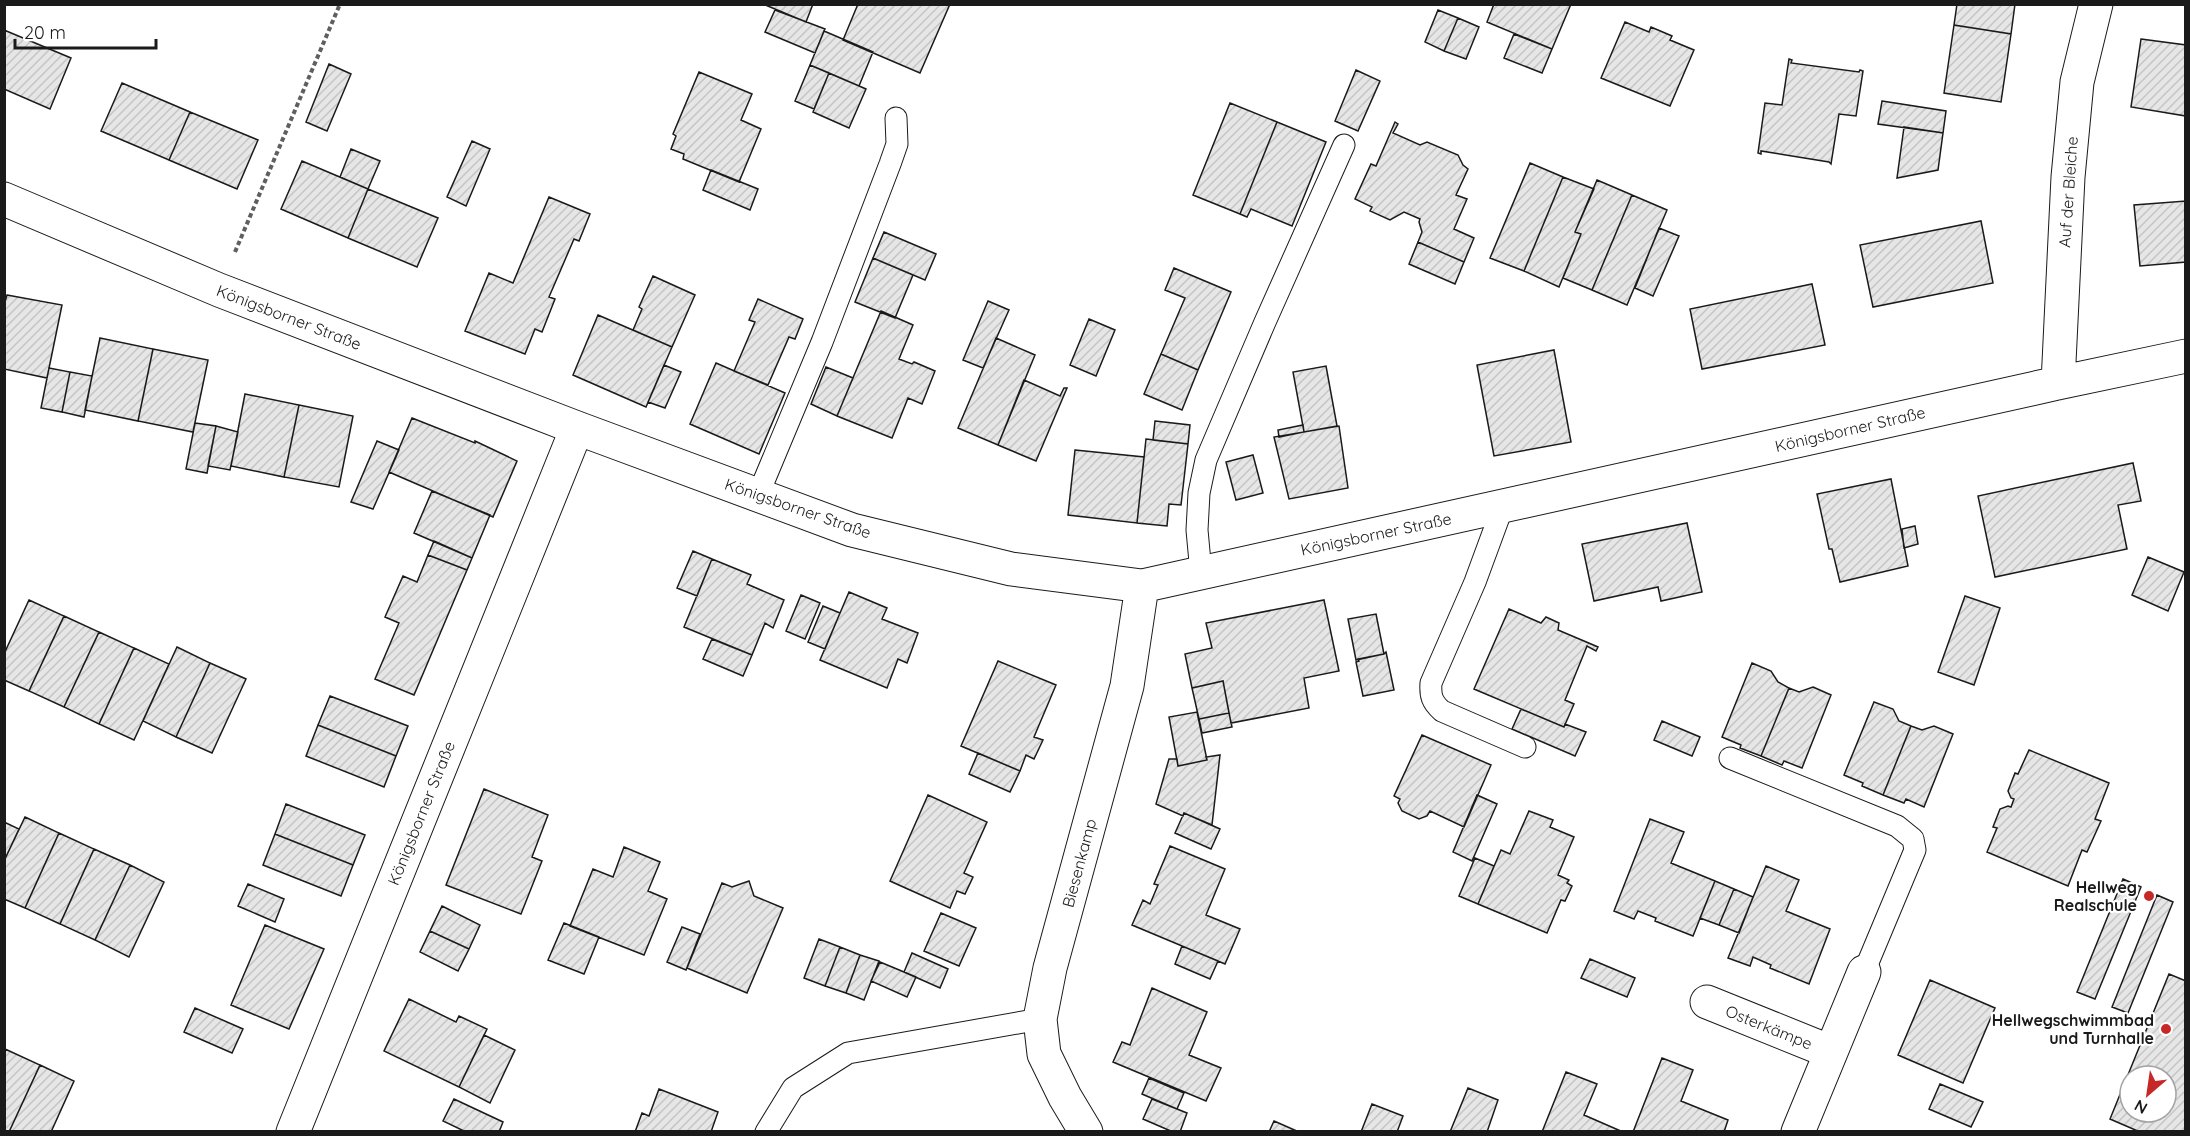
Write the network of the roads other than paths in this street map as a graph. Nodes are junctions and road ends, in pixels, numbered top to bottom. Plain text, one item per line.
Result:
1 (2096, 4) edge
2 (896, 118) dead end
3 (1344, 145) dead end
4 (4, 199) edge
5 (2186, 356) edge
6 (2058, 383) junction
7 (577, 428) junction
8 (758, 495) junction
9 (1503, 506) junction
10 (1201, 573) junction
11 (1142, 586) junction
12 (1525, 747) dead end
13 (1730, 758) dead end
14 (1864, 972) joint
15 (1707, 1002) dead end
16 (1040, 1019) junction
17 (1831, 1052) junction
18 (293, 1131) edge
19 (766, 1131) edge
20 (1086, 1131) edge
21 (1798, 1131) edge

1 - 6 street, Auf der Bleiche
2 - 8 lane
3 - 10 lane
4 - 7 street, Königsborner Straße
5 - 6 street, Königsborner Straße
6 - 9 street, Königsborner Straße
7 - 8 street, Königsborner Straße
7 - 18 street, Königsborner Straße
8 - 11 street, Königsborner Straße
9 - 10 street, Königsborner Straße
9 - 12 lane
10 - 11 street, Königsborner Straße
11 - 16 street, Biesenkamp
13 - 14 lane
14 - 17 street, Osterkämpe
15 - 17 street, Osterkämpe
16 - 19 lane
16 - 20 street, Biesenkamp
17 - 21 street, Osterkämpe

